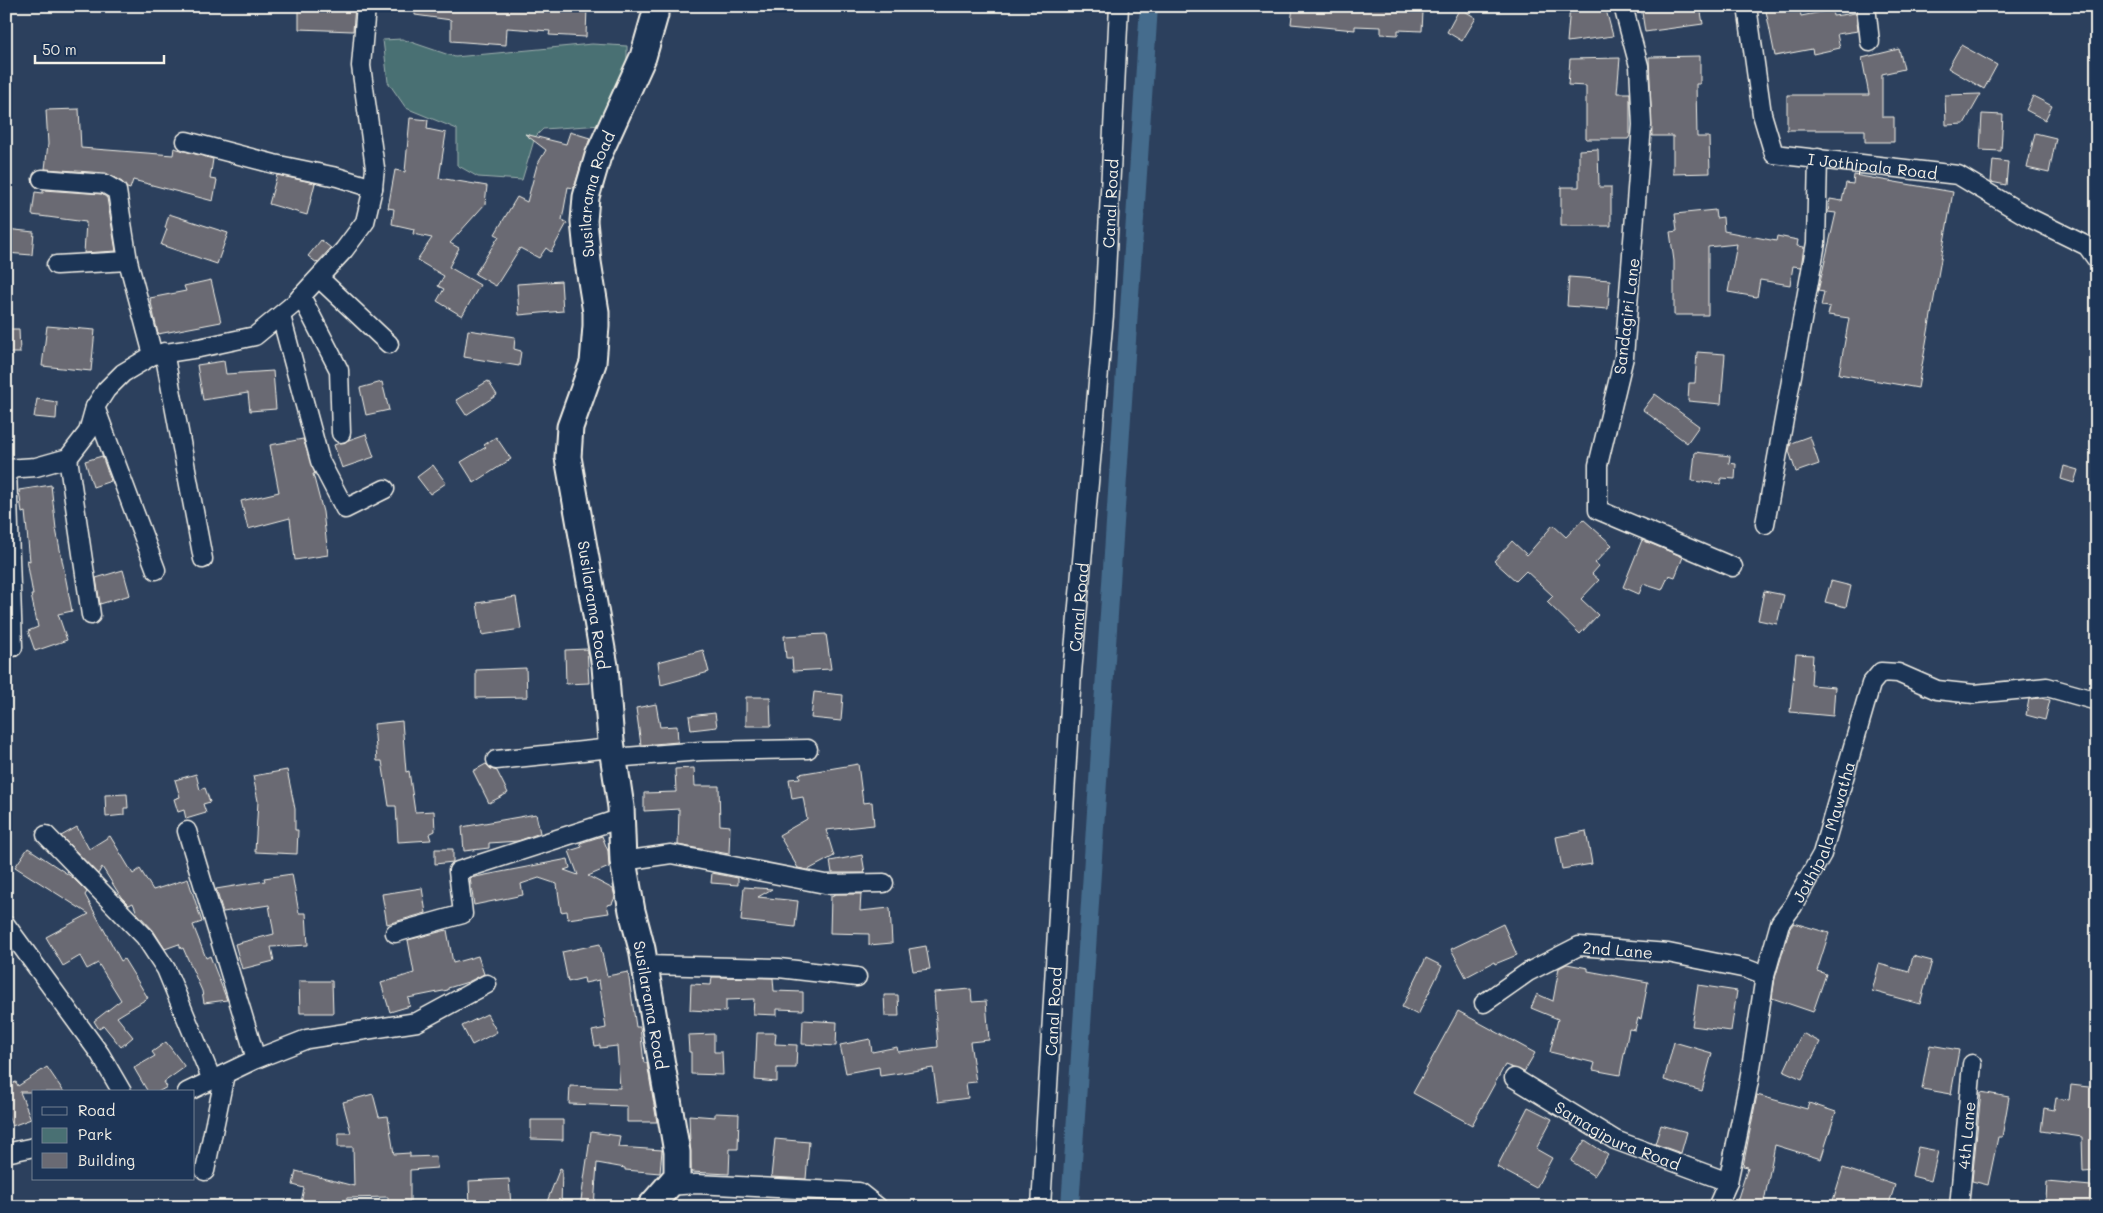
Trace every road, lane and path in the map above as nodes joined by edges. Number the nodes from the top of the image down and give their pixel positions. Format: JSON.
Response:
{"nodes":[{"id":1,"x":366,"y":6,"type":"edge"},
{"id":2,"x":655,"y":6,"type":"edge"},
{"id":3,"x":1119,"y":6,"type":"edge"},
{"id":4,"x":1623,"y":6,"type":"edge"},
{"id":5,"x":1747,"y":6,"type":"edge"},
{"id":6,"x":1866,"y":6,"type":"edge"},
{"id":7,"x":1870,"y":42,"type":"dead end"},
{"id":8,"x":186,"y":141,"type":"dead end"},
{"id":9,"x":1818,"y":158,"type":"junction"},
{"id":10,"x":42,"y":179,"type":"dead end"},
{"id":11,"x":373,"y":188,"type":"junction"},
{"id":12,"x":2097,"y":260,"type":"edge"},
{"id":13,"x":128,"y":261,"type":"junction"},
{"id":14,"x":56,"y":265,"type":"dead end"},
{"id":15,"x":319,"y":278,"type":"junction"},
{"id":16,"x":301,"y":296,"type":"junction"},
{"id":17,"x":281,"y":316,"type":"junction"},
{"id":18,"x":389,"y":344,"type":"dead end"},
{"id":19,"x":158,"y":353,"type":"junction"},
{"id":20,"x":95,"y":407,"type":"junction"},
{"id":21,"x":341,"y":433,"type":"dead end"},
{"id":22,"x":68,"y":458,"type":"junction"},
{"id":23,"x":320,"y":461,"type":"junction"},
{"id":24,"x":7,"y":469,"type":"edge"},
{"id":25,"x":385,"y":489,"type":"dead end"},
{"id":26,"x":332,"y":508,"type":"dead end"},
{"id":27,"x":1765,"y":524,"type":"dead end"},
{"id":28,"x":203,"y":559,"type":"dead end"},
{"id":29,"x":1733,"y":568,"type":"dead end"},
{"id":30,"x":156,"y":570,"type":"dead end"},
{"id":31,"x":91,"y":615,"type":"dead end"},
{"id":32,"x":13,"y":648,"type":"dead end"},
{"id":33,"x":2097,"y":701,"type":"edge"},
{"id":34,"x":808,"y":749,"type":"dead end"},
{"id":35,"x":613,"y":753,"type":"junction"},
{"id":36,"x":496,"y":760,"type":"dead end"},
{"id":37,"x":622,"y":818,"type":"junction"},
{"id":38,"x":187,"y":831,"type":"dead end"},
{"id":39,"x":46,"y":835,"type":"dead end"},
{"id":40,"x":623,"y":861,"type":"junction"},
{"id":41,"x":884,"y":883,"type":"dead end"},
{"id":42,"x":6,"y":925,"type":"edge"},
{"id":43,"x":395,"y":933,"type":"dead end"},
{"id":44,"x":644,"y":965,"type":"junction"},
{"id":45,"x":857,"y":976,"type":"dead end"},
{"id":46,"x":1765,"y":976,"type":"junction"},
{"id":47,"x":487,"y":984,"type":"dead end"},
{"id":48,"x":1484,"y":1003,"type":"dead end"},
{"id":49,"x":256,"y":1059,"type":"junction"},
{"id":50,"x":1972,"y":1064,"type":"dead end"},
{"id":51,"x":219,"y":1077,"type":"junction"},
{"id":52,"x":1514,"y":1078,"type":"dead end"},
{"id":53,"x":121,"y":1090,"type":"edge"},
{"id":54,"x":191,"y":1090,"type":"edge"},
{"id":55,"x":32,"y":1147,"type":"edge"},
{"id":56,"x":6,"y":1153,"type":"edge"},
{"id":57,"x":205,"y":1171,"type":"dead end"},
{"id":58,"x":1728,"y":1182,"type":"junction"},
{"id":59,"x":668,"y":1186,"type":"junction"},
{"id":60,"x":650,"y":1207,"type":"edge"},
{"id":61,"x":878,"y":1207,"type":"edge"},
{"id":62,"x":1041,"y":1207,"type":"edge"},
{"id":63,"x":1718,"y":1207,"type":"edge"},
{"id":64,"x":1959,"y":1207,"type":"edge"}],
"edges":[{"from":1,"to":11,"type":"street"},
{"from":2,"to":35,"type":"street","name":"Susilarama Road"},
{"from":3,"to":62,"type":"street","name":"Canal Road"},
{"from":4,"to":29,"type":"street","name":"Sandagiri Lane"},
{"from":5,"to":9,"type":"street","name":"I Jothipala Road"},
{"from":6,"to":7,"type":"street"},
{"from":8,"to":11,"type":"street"},
{"from":9,"to":12,"type":"street","name":"I Jothipala Road"},
{"from":9,"to":27,"type":"street"},
{"from":10,"to":13,"type":"street"},
{"from":11,"to":15,"type":"street"},
{"from":13,"to":14,"type":"street"},
{"from":13,"to":19,"type":"street"},
{"from":15,"to":16,"type":"street"},
{"from":15,"to":18,"type":"street"},
{"from":16,"to":17,"type":"street"},
{"from":16,"to":21,"type":"street"},
{"from":17,"to":19,"type":"street"},
{"from":17,"to":23,"type":"street"},
{"from":19,"to":20,"type":"street"},
{"from":19,"to":28,"type":"street"},
{"from":20,"to":22,"type":"street"},
{"from":20,"to":30,"type":"street"},
{"from":22,"to":24,"type":"street"},
{"from":22,"to":31,"type":"street"},
{"from":23,"to":25,"type":"street"},
{"from":23,"to":26,"type":"street"},
{"from":24,"to":32,"type":"street"},
{"from":33,"to":46,"type":"street","name":"Jothipala Mawatha"},
{"from":34,"to":35,"type":"street"},
{"from":35,"to":36,"type":"street"},
{"from":35,"to":37,"type":"street","name":"Susilarama Road"},
{"from":37,"to":40,"type":"street","name":"Susilarama Road"},
{"from":37,"to":43,"type":"street"},
{"from":38,"to":49,"type":"street"},
{"from":39,"to":51,"type":"street"},
{"from":40,"to":41,"type":"street"},
{"from":40,"to":44,"type":"street","name":"Susilarama Road"},
{"from":42,"to":53,"type":"street"},
{"from":44,"to":45,"type":"street"},
{"from":44,"to":59,"type":"street","name":"Susilarama Road"},
{"from":46,"to":48,"type":"street","name":"2nd Lane"},
{"from":46,"to":58,"type":"street","name":"Jothipala Mawatha"},
{"from":47,"to":49,"type":"street"},
{"from":49,"to":51,"type":"street"},
{"from":50,"to":64,"type":"street","name":"4th Lane"},
{"from":51,"to":54,"type":"street"},
{"from":51,"to":57,"type":"street"},
{"from":52,"to":58,"type":"street","name":"Samagipura Road"},
{"from":55,"to":56,"type":"street"},
{"from":58,"to":63,"type":"street","name":"Jothipala Mawatha"},
{"from":59,"to":60,"type":"street","name":"Susilarama Road"},
{"from":59,"to":61,"type":"street"}]}
